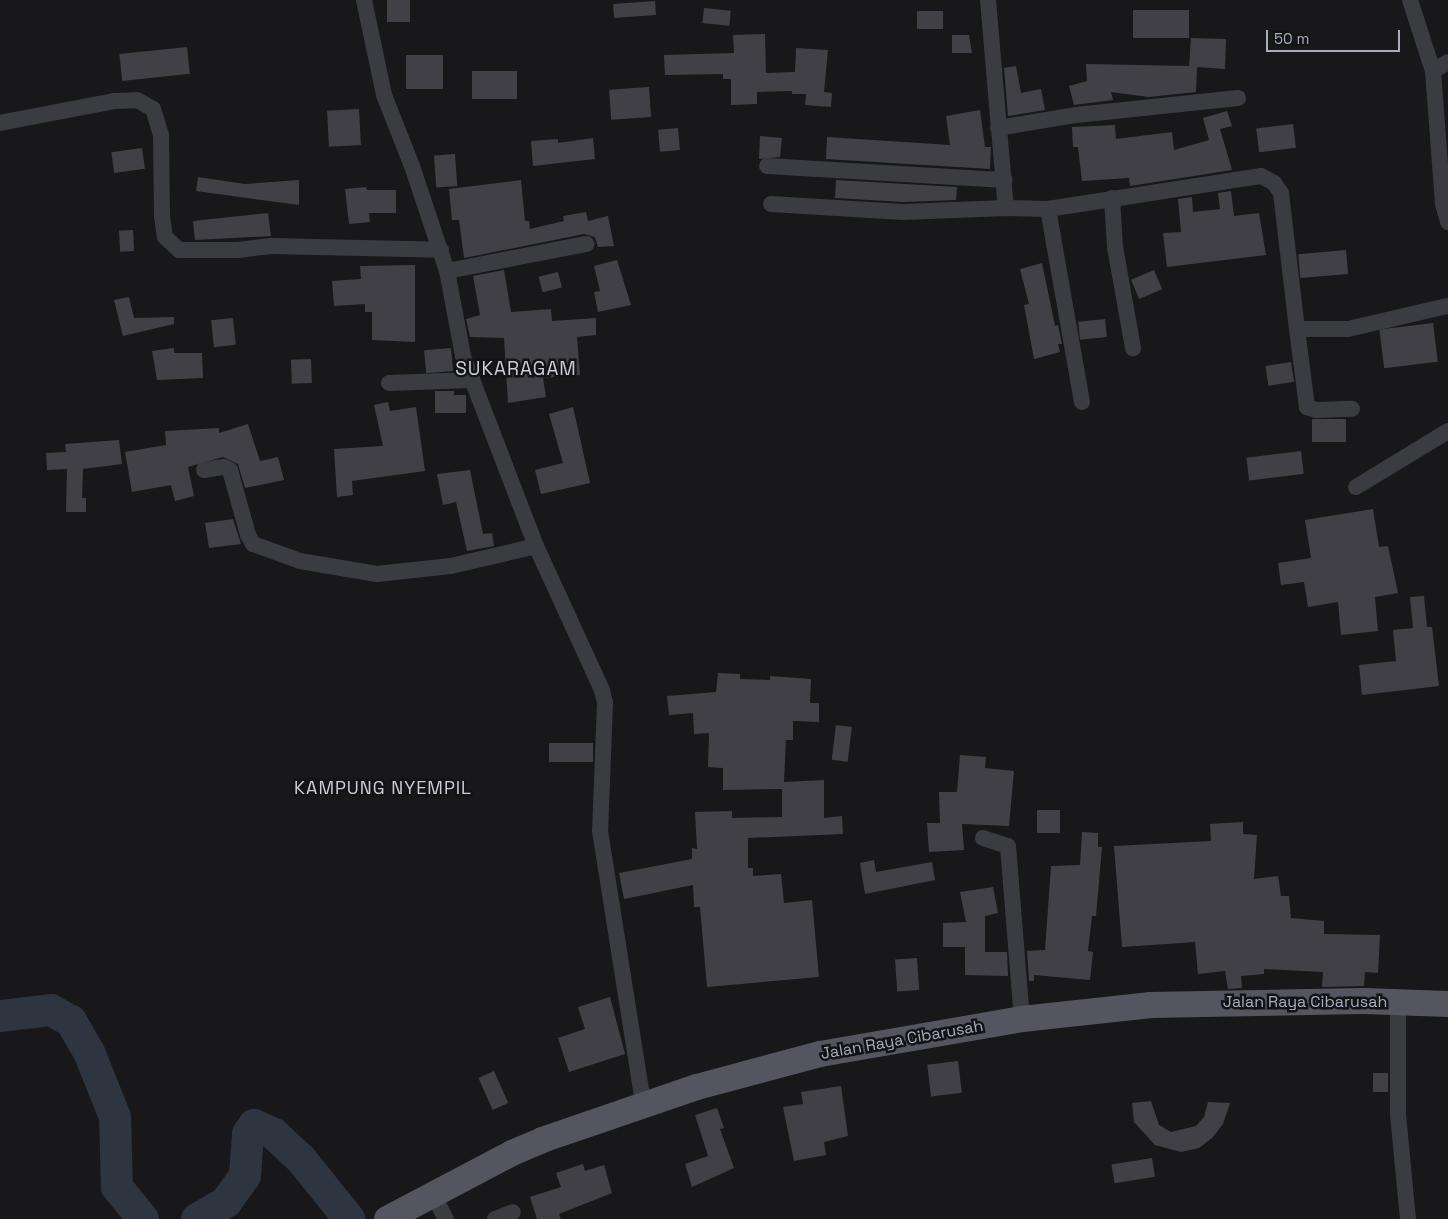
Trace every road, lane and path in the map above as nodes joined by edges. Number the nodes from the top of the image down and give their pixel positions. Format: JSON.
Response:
{"nodes":[{"id":1,"x":364,"y":0,"type":"edge"},
{"id":2,"x":988,"y":0,"type":"edge"},
{"id":3,"x":1410,"y":0,"type":"edge"},
{"id":4,"x":1448,"y":62,"type":"edge"},
{"id":5,"x":1433,"y":72,"type":"junction"},
{"id":6,"x":1238,"y":98,"type":"dead end"},
{"id":7,"x":0,"y":123,"type":"edge"},
{"id":8,"x":998,"y":128,"type":"junction"},
{"id":9,"x":767,"y":166,"type":"dead end"},
{"id":10,"x":1005,"y":180,"type":"junction"},
{"id":11,"x":1112,"y":198,"type":"junction"},
{"id":12,"x":771,"y":204,"type":"dead end"},
{"id":13,"x":1006,"y":208,"type":"junction"},
{"id":14,"x":1048,"y":209,"type":"junction"},
{"id":15,"x":1448,"y":222,"type":"edge"},
{"id":16,"x":586,"y":244,"type":"dead end"},
{"id":17,"x":441,"y":250,"type":"junction"},
{"id":18,"x":447,"y":271,"type":"junction"},
{"id":19,"x":1448,"y":306,"type":"edge"},
{"id":20,"x":1297,"y":329,"type":"junction"},
{"id":21,"x":1133,"y":348,"type":"dead end"},
{"id":22,"x":472,"y":380,"type":"junction"},
{"id":23,"x":389,"y":383,"type":"dead end"},
{"id":24,"x":1082,"y":402,"type":"dead end"},
{"id":25,"x":1352,"y":409,"type":"dead end"},
{"id":26,"x":1448,"y":431,"type":"edge"},
{"id":27,"x":204,"y":470,"type":"dead end"},
{"id":28,"x":1356,"y":487,"type":"dead end"},
{"id":29,"x":536,"y":546,"type":"junction"},
{"id":30,"x":983,"y":838,"type":"dead end"},
{"id":31,"x":1398,"y":1002,"type":"junction"},
{"id":32,"x":1448,"y":1004,"type":"edge"},
{"id":33,"x":1022,"y":1020,"type":"junction"},
{"id":34,"x":643,"y":1103,"type":"junction"},
{"id":35,"x":433,"y":1194,"type":"junction"},
{"id":36,"x":513,"y":1212,"type":"dead end"},
{"id":37,"x":387,"y":1219,"type":"edge"},
{"id":38,"x":446,"y":1219,"type":"edge"},
{"id":39,"x":495,"y":1219,"type":"edge"},
{"id":40,"x":1408,"y":1219,"type":"edge"}],
"edges":[{"from":1,"to":17,"type":"street"},
{"from":2,"to":8,"type":"street"},
{"from":3,"to":5,"type":"street"},
{"from":4,"to":5,"type":"street"},
{"from":5,"to":15,"type":"street"},
{"from":6,"to":8,"type":"street"},
{"from":7,"to":17,"type":"street"},
{"from":8,"to":10,"type":"street"},
{"from":9,"to":10,"type":"street"},
{"from":10,"to":13,"type":"street"},
{"from":11,"to":14,"type":"street"},
{"from":11,"to":20,"type":"street"},
{"from":11,"to":21,"type":"street"},
{"from":12,"to":13,"type":"street"},
{"from":13,"to":14,"type":"street"},
{"from":14,"to":24,"type":"street"},
{"from":16,"to":18,"type":"street"},
{"from":17,"to":18,"type":"street"},
{"from":18,"to":22,"type":"street"},
{"from":19,"to":20,"type":"street"},
{"from":20,"to":25,"type":"street"},
{"from":22,"to":23,"type":"street"},
{"from":22,"to":29,"type":"street"},
{"from":26,"to":28,"type":"street"},
{"from":27,"to":29,"type":"street"},
{"from":29,"to":34,"type":"street"},
{"from":30,"to":33,"type":"street"},
{"from":31,"to":32,"type":"main road","name":"Jalan Raya Cibarusah"},
{"from":31,"to":33,"type":"main road","name":"Jalan Raya Cibarusah"},
{"from":31,"to":40,"type":"street"},
{"from":33,"to":34,"type":"main road","name":"Jalan Raya Cibarusah"},
{"from":34,"to":35,"type":"main road","name":"Jalan Raya Cibarusah"},
{"from":35,"to":37,"type":"main road","name":"Jalan Raya Cibarusah"},
{"from":35,"to":38,"type":"street"},
{"from":36,"to":39,"type":"street"}]}
